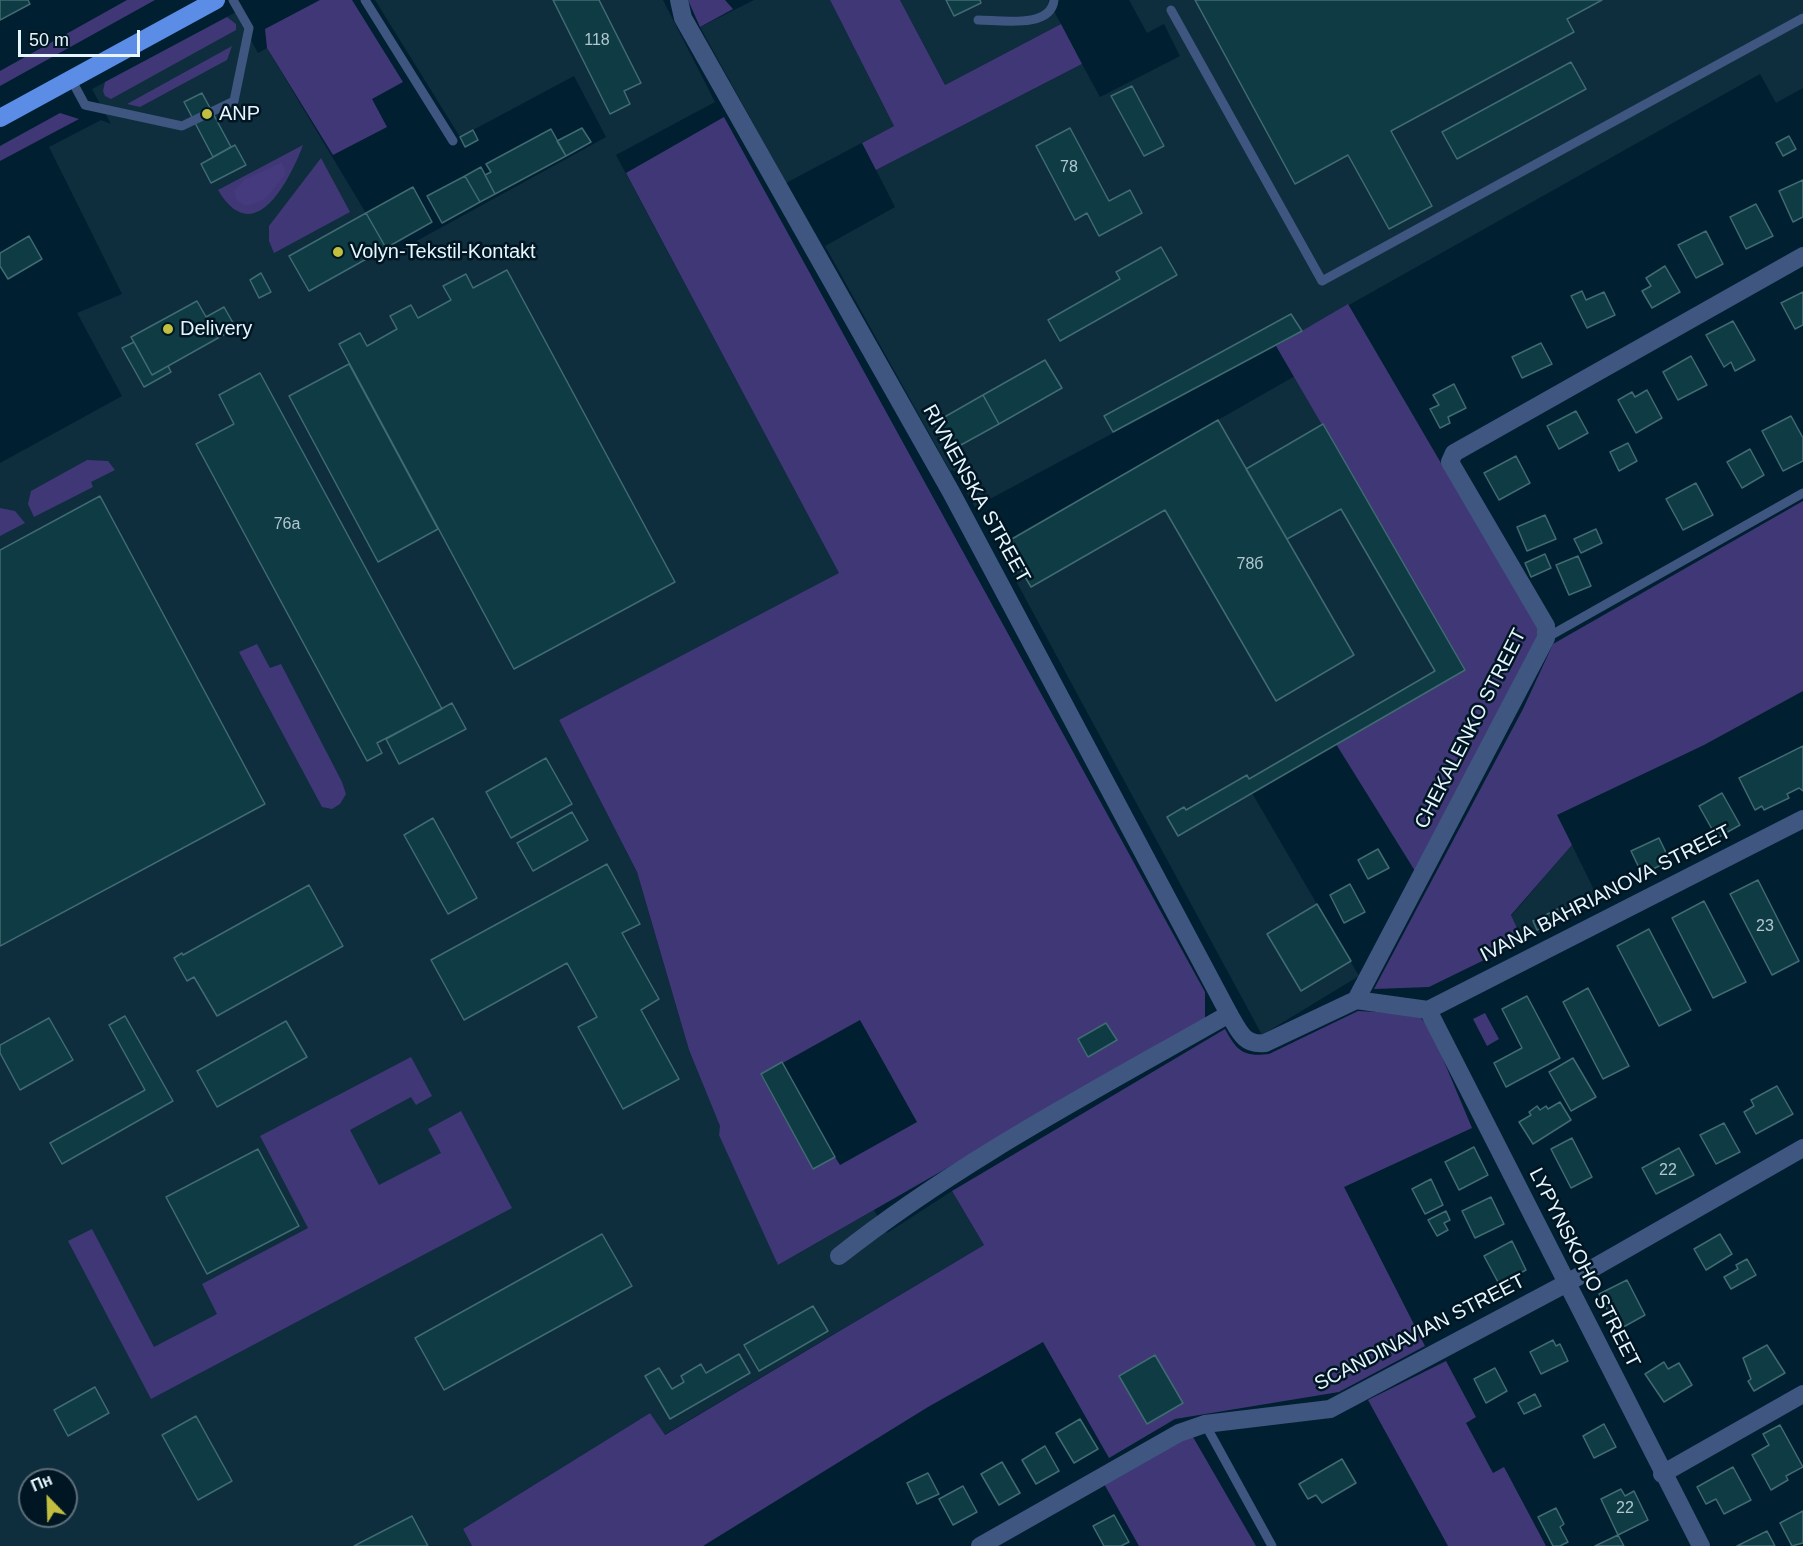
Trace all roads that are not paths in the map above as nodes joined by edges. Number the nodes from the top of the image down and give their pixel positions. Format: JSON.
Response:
{"nodes":[{"id":1,"x":216,"y":0,"type":"edge"},
{"id":2,"x":233,"y":0,"type":"edge"},
{"id":3,"x":365,"y":0,"type":"edge"},
{"id":4,"x":679,"y":0,"type":"edge"},
{"id":5,"x":1054,"y":0,"type":"edge"},
{"id":6,"x":1171,"y":10,"type":"dead end"},
{"id":7,"x":1803,"y":18,"type":"edge"},
{"id":8,"x":978,"y":20,"type":"dead end"},
{"id":9,"x":70,"y":79,"type":"junction"},
{"id":10,"x":0,"y":118,"type":"edge"},
{"id":11,"x":453,"y":141,"type":"dead end"},
{"id":12,"x":1803,"y":256,"type":"edge"},
{"id":13,"x":1803,"y":494,"type":"edge"},
{"id":14,"x":1546,"y":638,"type":"junction"},
{"id":15,"x":1803,"y":819,"type":"edge"},
{"id":16,"x":1356,"y":1000,"type":"junction"},
{"id":17,"x":1428,"y":1010,"type":"junction"},
{"id":18,"x":1229,"y":1014,"type":"junction"},
{"id":19,"x":1803,"y":1148,"type":"edge"},
{"id":20,"x":839,"y":1256,"type":"dead end"},
{"id":21,"x":1567,"y":1283,"type":"junction"},
{"id":22,"x":1803,"y":1394,"type":"edge"},
{"id":23,"x":1205,"y":1424,"type":"junction"},
{"id":24,"x":1662,"y":1474,"type":"junction"},
{"id":25,"x":980,"y":1546,"type":"edge"},
{"id":26,"x":1272,"y":1546,"type":"edge"},
{"id":27,"x":1701,"y":1546,"type":"edge"}],
"edges":[{"from":1,"to":9,"type":"main road"},
{"from":2,"to":9,"type":"lane"},
{"from":3,"to":11,"type":"lane"},
{"from":4,"to":18,"type":"street","name":"RIVNENSKA STREET"},
{"from":5,"to":8,"type":"lane"},
{"from":6,"to":7,"type":"lane"},
{"from":9,"to":10,"type":"main road"},
{"from":12,"to":14,"type":"street","name":"CHEKALENKO STREET"},
{"from":13,"to":14,"type":"lane"},
{"from":14,"to":16,"type":"street","name":"CHEKALENKO STREET"},
{"from":15,"to":17,"type":"street","name":"IVANA BAHRIANOVA STREET"},
{"from":16,"to":17,"type":"street"},
{"from":16,"to":18,"type":"street","name":"RIVNENSKA STREET"},
{"from":17,"to":21,"type":"street","name":"LYPYNSKOHO STREET"},
{"from":18,"to":20,"type":"street"},
{"from":19,"to":21,"type":"street","name":"SCANDINAVIAN STREET"},
{"from":21,"to":23,"type":"street","name":"SCANDINAVIAN STREET"},
{"from":21,"to":24,"type":"street","name":"LYPYNSKOHO STREET"},
{"from":22,"to":24,"type":"street"},
{"from":23,"to":25,"type":"street","name":"SCANDINAVIAN STREET"},
{"from":23,"to":26,"type":"lane"},
{"from":24,"to":27,"type":"street","name":"LYPYNSKOHO STREET"}]}
